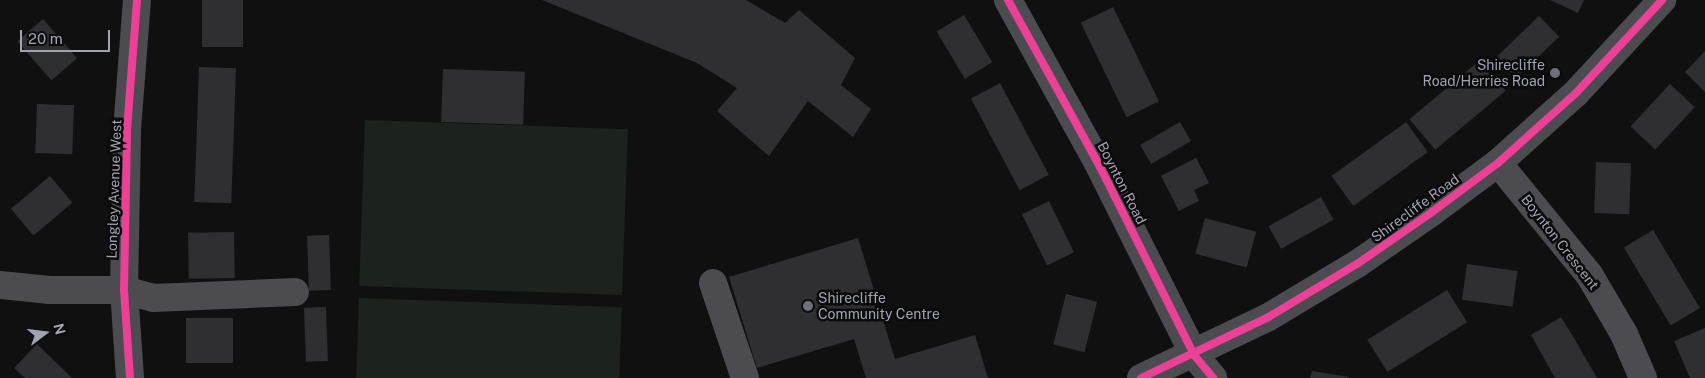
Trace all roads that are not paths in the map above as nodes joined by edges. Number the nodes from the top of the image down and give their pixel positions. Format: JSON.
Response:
{"nodes":[{"id":1,"x":137,"y":0,"type":"edge"},
{"id":2,"x":1008,"y":0,"type":"edge"},
{"id":3,"x":1662,"y":0,"type":"edge"},
{"id":4,"x":1498,"y":163,"type":"junction"},
{"id":5,"x":713,"y":283,"type":"dead end"},
{"id":6,"x":0,"y":285,"type":"edge"},
{"id":7,"x":124,"y":290,"type":"junction"},
{"id":8,"x":295,"y":292,"type":"dead end"},
{"id":9,"x":1194,"y":355,"type":"junction"},
{"id":10,"x":130,"y":378,"type":"edge"},
{"id":11,"x":745,"y":378,"type":"edge"},
{"id":12,"x":1140,"y":378,"type":"edge"},
{"id":13,"x":1213,"y":378,"type":"edge"},
{"id":14,"x":1643,"y":378,"type":"edge"}],
"edges":[{"from":1,"to":7,"type":"street","name":"Longley Avenue West"},
{"from":2,"to":9,"type":"street","name":"Boynton Road"},
{"from":3,"to":4,"type":"street","name":"Shirecliffe Road"},
{"from":4,"to":9,"type":"street","name":"Shirecliffe Road"},
{"from":4,"to":14,"type":"street","name":"Boynton Crescent"},
{"from":5,"to":11,"type":"street"},
{"from":6,"to":7,"type":"street"},
{"from":7,"to":8,"type":"street"},
{"from":7,"to":10,"type":"street","name":"Longley Avenue West"},
{"from":9,"to":12,"type":"street","name":"Shirecliffe Road"},
{"from":9,"to":13,"type":"street","name":"Boynton Road"}]}
